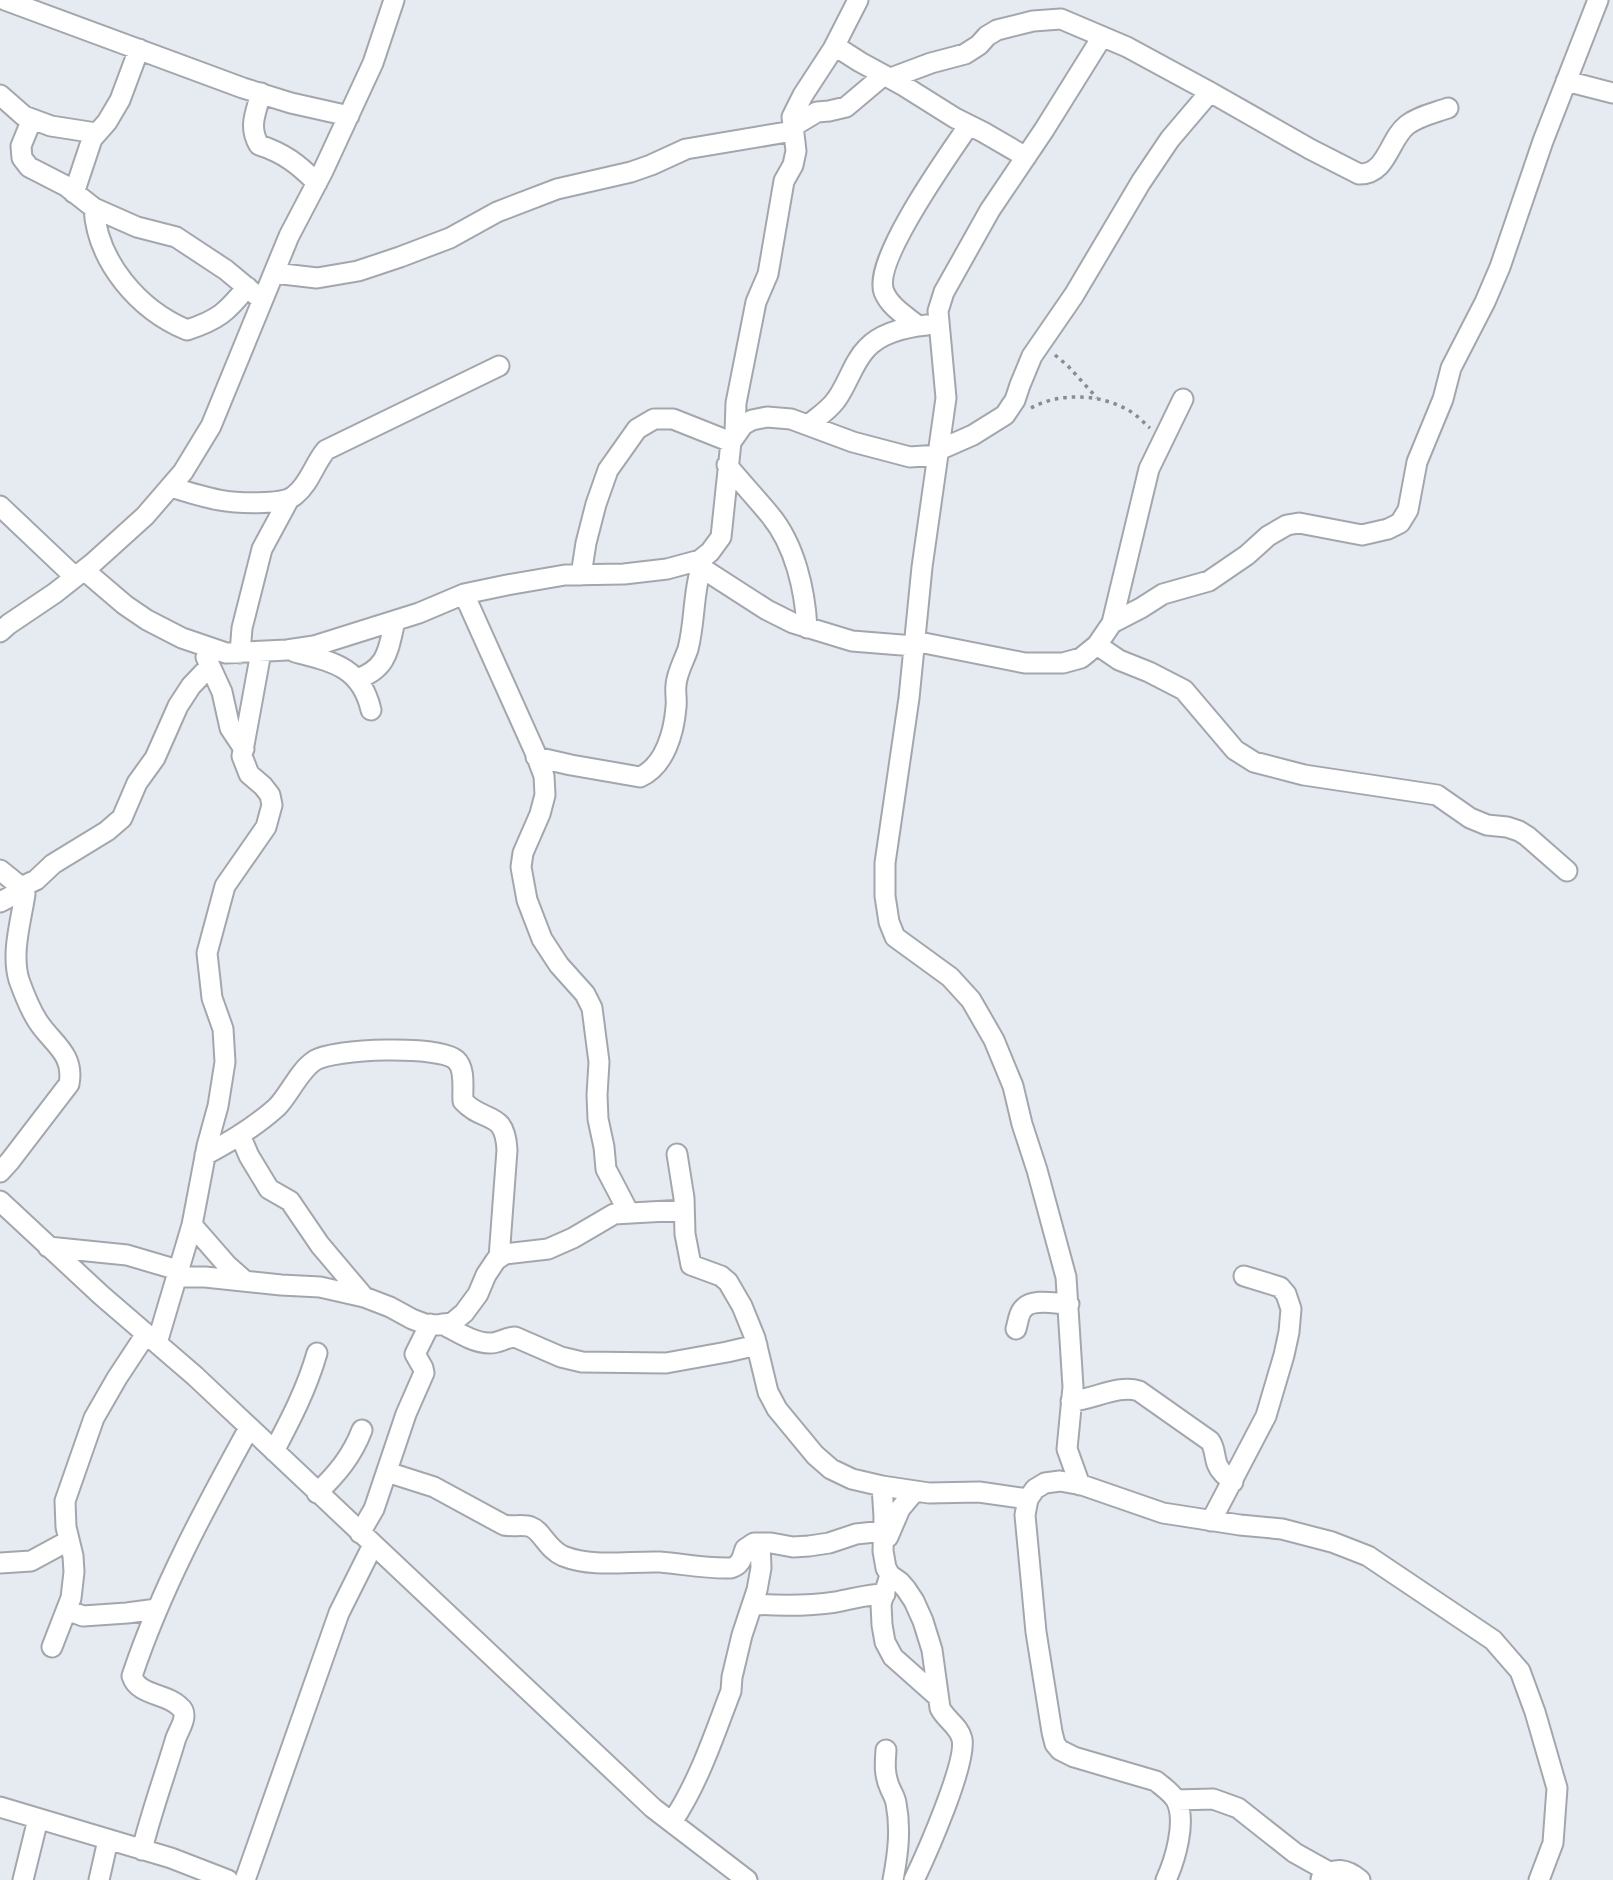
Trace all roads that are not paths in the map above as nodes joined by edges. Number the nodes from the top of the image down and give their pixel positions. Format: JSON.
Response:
{"nodes":[{"id":1,"x":5,"y":0,"type":"edge"},
{"id":2,"x":394,"y":0,"type":"edge"},
{"id":3,"x":858,"y":0,"type":"edge"},
{"id":4,"x":1598,"y":0,"type":"edge"},
{"id":5,"x":1102,"y":37,"type":"junction"},
{"id":6,"x":835,"y":46,"type":"junction"},
{"id":7,"x":139,"y":49,"type":"junction"},
{"id":8,"x":887,"y":77,"type":"junction"},
{"id":9,"x":1566,"y":81,"type":"junction"},
{"id":10,"x":1210,"y":92,"type":"junction"},
{"id":11,"x":261,"y":93,"type":"junction"},
{"id":12,"x":1613,"y":93,"type":"edge"},
{"id":13,"x":0,"y":95,"type":"edge"},
{"id":14,"x":1448,"y":108,"type":"dead end"},
{"id":15,"x":349,"y":116,"type":"junction"},
{"id":16,"x":32,"y":119,"type":"junction"},
{"id":17,"x":969,"y":125,"type":"junction"},
{"id":18,"x":793,"y":129,"type":"junction"},
{"id":19,"x":96,"y":133,"type":"junction"},
{"id":20,"x":1026,"y":157,"type":"junction"},
{"id":21,"x":317,"y":183,"type":"junction"},
{"id":22,"x":74,"y":194,"type":"junction"},
{"id":23,"x":94,"y":208,"type":"junction"},
{"id":24,"x":274,"y":273,"type":"junction"},
{"id":25,"x":255,"y":294,"type":"junction"},
{"id":26,"x":939,"y":323,"type":"junction"},
{"id":27,"x":918,"y":326,"type":"junction"},
{"id":28,"x":499,"y":366,"type":"dead end"},
{"id":29,"x":1183,"y":399,"type":"dead end"},
{"id":30,"x":808,"y":425,"type":"junction"},
{"id":31,"x":733,"y":438,"type":"junction"},
{"id":32,"x":939,"y":453,"type":"junction"},
{"id":33,"x":727,"y":466,"type":"junction"},
{"id":34,"x":171,"y":487,"type":"junction"},
{"id":35,"x":289,"y":499,"type":"junction"},
{"id":36,"x":0,"y":506,"type":"edge"},
{"id":37,"x":697,"y":565,"type":"junction"},
{"id":38,"x":80,"y":573,"type":"junction"},
{"id":39,"x":581,"y":575,"type":"junction"},
{"id":40,"x":464,"y":594,"type":"junction"},
{"id":41,"x":395,"y":621,"type":"junction"},
{"id":42,"x":1112,"y":623,"type":"junction"},
{"id":43,"x":807,"y":628,"type":"junction"},
{"id":44,"x":0,"y":632,"type":"edge"},
{"id":45,"x":200,"y":644,"type":"junction"},
{"id":46,"x":914,"y":644,"type":"junction"},
{"id":47,"x":1097,"y":645,"type":"junction"},
{"id":48,"x":287,"y":650,"type":"junction"},
{"id":49,"x":261,"y":652,"type":"junction"},
{"id":50,"x":240,"y":653,"type":"junction"},
{"id":51,"x":210,"y":666,"type":"junction"},
{"id":52,"x":357,"y":679,"type":"junction"},
{"id":53,"x":371,"y":710,"type":"dead end"},
{"id":54,"x":244,"y":749,"type":"junction"},
{"id":55,"x":536,"y":757,"type":"junction"},
{"id":56,"x":0,"y":870,"type":"edge"},
{"id":57,"x":1567,"y":871,"type":"dead end"},
{"id":58,"x":22,"y":888,"type":"junction"},
{"id":59,"x":0,"y":902,"type":"edge"},
{"id":60,"x":240,"y":1135,"type":"junction"},
{"id":61,"x":677,"y":1154,"type":"dead end"},
{"id":62,"x":205,"y":1155,"type":"junction"},
{"id":63,"x":0,"y":1172,"type":"edge"},
{"id":64,"x":0,"y":1201,"type":"edge"},
{"id":65,"x":684,"y":1210,"type":"junction"},
{"id":66,"x":629,"y":1213,"type":"junction"},
{"id":67,"x":192,"y":1225,"type":"junction"},
{"id":68,"x":48,"y":1247,"type":"junction"},
{"id":69,"x":499,"y":1258,"type":"junction"},
{"id":70,"x":177,"y":1274,"type":"junction"},
{"id":71,"x":1244,"y":1276,"type":"dead end"},
{"id":72,"x":244,"y":1281,"type":"junction"},
{"id":73,"x":364,"y":1297,"type":"junction"},
{"id":74,"x":1069,"y":1304,"type":"junction"},
{"id":75,"x":436,"y":1324,"type":"junction"},
{"id":76,"x":1016,"y":1329,"type":"dead end"},
{"id":77,"x":151,"y":1339,"type":"junction"},
{"id":78,"x":757,"y":1345,"type":"junction"},
{"id":79,"x":317,"y":1353,"type":"dead end"},
{"id":80,"x":1071,"y":1401,"type":"junction"},
{"id":81,"x":249,"y":1428,"type":"junction"},
{"id":82,"x":362,"y":1430,"type":"dead end"},
{"id":83,"x":274,"y":1451,"type":"junction"},
{"id":84,"x":387,"y":1472,"type":"junction"},
{"id":85,"x":1233,"y":1482,"type":"junction"},
{"id":86,"x":1080,"y":1485,"type":"junction"},
{"id":87,"x":881,"y":1486,"type":"junction"},
{"id":88,"x":915,"y":1491,"type":"junction"},
{"id":89,"x":317,"y":1493,"type":"junction"},
{"id":90,"x":1028,"y":1499,"type":"junction"},
{"id":91,"x":1211,"y":1521,"type":"junction"},
{"id":92,"x":366,"y":1539,"type":"junction"},
{"id":93,"x":884,"y":1540,"type":"junction"},
{"id":94,"x":68,"y":1541,"type":"junction"},
{"id":95,"x":760,"y":1543,"type":"junction"},
{"id":96,"x":0,"y":1563,"type":"edge"},
{"id":97,"x":887,"y":1584,"type":"junction"},
{"id":98,"x":753,"y":1604,"type":"junction"},
{"id":99,"x":157,"y":1609,"type":"junction"},
{"id":100,"x":66,"y":1610,"type":"junction"},
{"id":101,"x":52,"y":1647,"type":"dead end"},
{"id":102,"x":939,"y":1697,"type":"junction"},
{"id":103,"x":886,"y":1750,"type":"dead end"},
{"id":104,"x":1176,"y":1800,"type":"junction"},
{"id":105,"x":0,"y":1807,"type":"edge"},
{"id":106,"x":38,"y":1819,"type":"junction"},
{"id":107,"x":673,"y":1822,"type":"junction"},
{"id":108,"x":108,"y":1840,"type":"junction"},
{"id":109,"x":142,"y":1850,"type":"junction"},
{"id":110,"x":1326,"y":1876,"type":"edge"},
{"id":111,"x":28,"y":1877,"type":"edge"},
{"id":112,"x":99,"y":1880,"type":"edge"},
{"id":113,"x":228,"y":1880,"type":"edge"},
{"id":114,"x":245,"y":1880,"type":"edge"},
{"id":115,"x":747,"y":1880,"type":"edge"},
{"id":116,"x":892,"y":1880,"type":"edge"},
{"id":117,"x":914,"y":1880,"type":"edge"},
{"id":118,"x":1167,"y":1880,"type":"edge"},
{"id":119,"x":1360,"y":1880,"type":"edge"},
{"id":120,"x":1539,"y":1880,"type":"edge"}],
"edges":[{"from":1,"to":7,"type":"street"},
{"from":2,"to":15,"type":"street"},
{"from":3,"to":6,"type":"street"},
{"from":4,"to":9,"type":"street"},
{"from":5,"to":8,"type":"street"},
{"from":5,"to":10,"type":"street"},
{"from":5,"to":20,"type":"street"},
{"from":6,"to":8,"type":"street"},
{"from":6,"to":18,"type":"street"},
{"from":7,"to":11,"type":"street"},
{"from":7,"to":19,"type":"street"},
{"from":8,"to":17,"type":"street"},
{"from":8,"to":18,"type":"street"},
{"from":9,"to":12,"type":"street"},
{"from":9,"to":42,"type":"street"},
{"from":10,"to":14,"type":"street"},
{"from":10,"to":32,"type":"street"},
{"from":11,"to":15,"type":"street"},
{"from":11,"to":21,"type":"street"},
{"from":13,"to":16,"type":"street"},
{"from":15,"to":21,"type":"street"},
{"from":16,"to":19,"type":"street"},
{"from":16,"to":22,"type":"street"},
{"from":17,"to":20,"type":"street"},
{"from":17,"to":27,"type":"street"},
{"from":18,"to":24,"type":"street"},
{"from":18,"to":31,"type":"street"},
{"from":19,"to":22,"type":"street"},
{"from":20,"to":26,"type":"street"},
{"from":21,"to":24,"type":"street"},
{"from":22,"to":23,"type":"street"},
{"from":23,"to":25,"type":"street"},
{"from":23,"to":25,"type":"street"},
{"from":24,"to":25,"type":"street"},
{"from":25,"to":34,"type":"street"},
{"from":26,"to":27,"type":"street"},
{"from":26,"to":32,"type":"street"},
{"from":27,"to":30,"type":"street"},
{"from":28,"to":35,"type":"street"},
{"from":29,"to":42,"type":"street"},
{"from":30,"to":31,"type":"street"},
{"from":30,"to":32,"type":"street"},
{"from":31,"to":33,"type":"street"},
{"from":31,"to":39,"type":"street"},
{"from":32,"to":46,"type":"street"},
{"from":33,"to":37,"type":"street"},
{"from":33,"to":43,"type":"street"},
{"from":34,"to":35,"type":"street"},
{"from":34,"to":38,"type":"street"},
{"from":35,"to":50,"type":"street"},
{"from":36,"to":38,"type":"street"},
{"from":37,"to":39,"type":"street"},
{"from":37,"to":43,"type":"street"},
{"from":37,"to":55,"type":"street"},
{"from":38,"to":44,"type":"street"},
{"from":38,"to":45,"type":"street"},
{"from":39,"to":40,"type":"street"},
{"from":40,"to":41,"type":"street"},
{"from":40,"to":55,"type":"street"},
{"from":41,"to":48,"type":"street"},
{"from":41,"to":52,"type":"street"},
{"from":42,"to":47,"type":"street"},
{"from":43,"to":46,"type":"street"},
{"from":45,"to":50,"type":"street"},
{"from":45,"to":51,"type":"street"},
{"from":46,"to":47,"type":"street"},
{"from":46,"to":74,"type":"street"},
{"from":47,"to":57,"type":"street"},
{"from":48,"to":49,"type":"street"},
{"from":48,"to":52,"type":"street"},
{"from":49,"to":50,"type":"street"},
{"from":49,"to":54,"type":"street"},
{"from":51,"to":54,"type":"street"},
{"from":51,"to":58,"type":"street"},
{"from":52,"to":53,"type":"street"},
{"from":54,"to":62,"type":"street"},
{"from":55,"to":66,"type":"street"},
{"from":56,"to":58,"type":"street"},
{"from":58,"to":59,"type":"street"},
{"from":58,"to":63,"type":"street"},
{"from":60,"to":62,"type":"street"},
{"from":60,"to":69,"type":"street"},
{"from":60,"to":73,"type":"street"},
{"from":61,"to":65,"type":"street"},
{"from":62,"to":67,"type":"street"},
{"from":64,"to":68,"type":"street"},
{"from":65,"to":66,"type":"street"},
{"from":65,"to":78,"type":"street"},
{"from":66,"to":69,"type":"street"},
{"from":67,"to":70,"type":"street"},
{"from":67,"to":72,"type":"street"},
{"from":68,"to":70,"type":"street"},
{"from":68,"to":77,"type":"street"},
{"from":69,"to":75,"type":"street"},
{"from":70,"to":72,"type":"street"},
{"from":70,"to":77,"type":"street"},
{"from":71,"to":85,"type":"street"},
{"from":72,"to":73,"type":"street"},
{"from":73,"to":75,"type":"street"},
{"from":74,"to":76,"type":"street"},
{"from":74,"to":80,"type":"street"},
{"from":75,"to":78,"type":"street"},
{"from":75,"to":84,"type":"street"},
{"from":77,"to":81,"type":"street"},
{"from":77,"to":94,"type":"street"},
{"from":78,"to":87,"type":"street"},
{"from":79,"to":83,"type":"street"},
{"from":80,"to":85,"type":"street"},
{"from":80,"to":86,"type":"street"},
{"from":81,"to":83,"type":"street"},
{"from":81,"to":99,"type":"street"},
{"from":82,"to":89,"type":"street"},
{"from":83,"to":89,"type":"street"},
{"from":84,"to":92,"type":"street"},
{"from":84,"to":95,"type":"street"},
{"from":85,"to":91,"type":"street"},
{"from":86,"to":90,"type":"street"},
{"from":86,"to":91,"type":"street"},
{"from":87,"to":88,"type":"street"},
{"from":87,"to":93,"type":"street"},
{"from":88,"to":90,"type":"street"},
{"from":88,"to":93,"type":"street"},
{"from":89,"to":92,"type":"street"},
{"from":90,"to":104,"type":"street"},
{"from":91,"to":120,"type":"street"},
{"from":92,"to":107,"type":"street"},
{"from":92,"to":114,"type":"street"},
{"from":93,"to":95,"type":"street"},
{"from":93,"to":97,"type":"street"},
{"from":94,"to":96,"type":"street"},
{"from":94,"to":100,"type":"street"},
{"from":95,"to":98,"type":"street"},
{"from":97,"to":98,"type":"street"},
{"from":97,"to":102,"type":"street"},
{"from":97,"to":102,"type":"street"},
{"from":98,"to":107,"type":"street"},
{"from":99,"to":100,"type":"street"},
{"from":99,"to":109,"type":"street"},
{"from":100,"to":101,"type":"street"},
{"from":102,"to":117,"type":"street"},
{"from":103,"to":116,"type":"street"},
{"from":104,"to":110,"type":"street"},
{"from":104,"to":118,"type":"street"},
{"from":105,"to":106,"type":"street"},
{"from":106,"to":108,"type":"street"},
{"from":106,"to":111,"type":"street"},
{"from":107,"to":115,"type":"street"},
{"from":108,"to":109,"type":"street"},
{"from":108,"to":112,"type":"street"},
{"from":109,"to":113,"type":"street"},
{"from":110,"to":119,"type":"street"}]}
